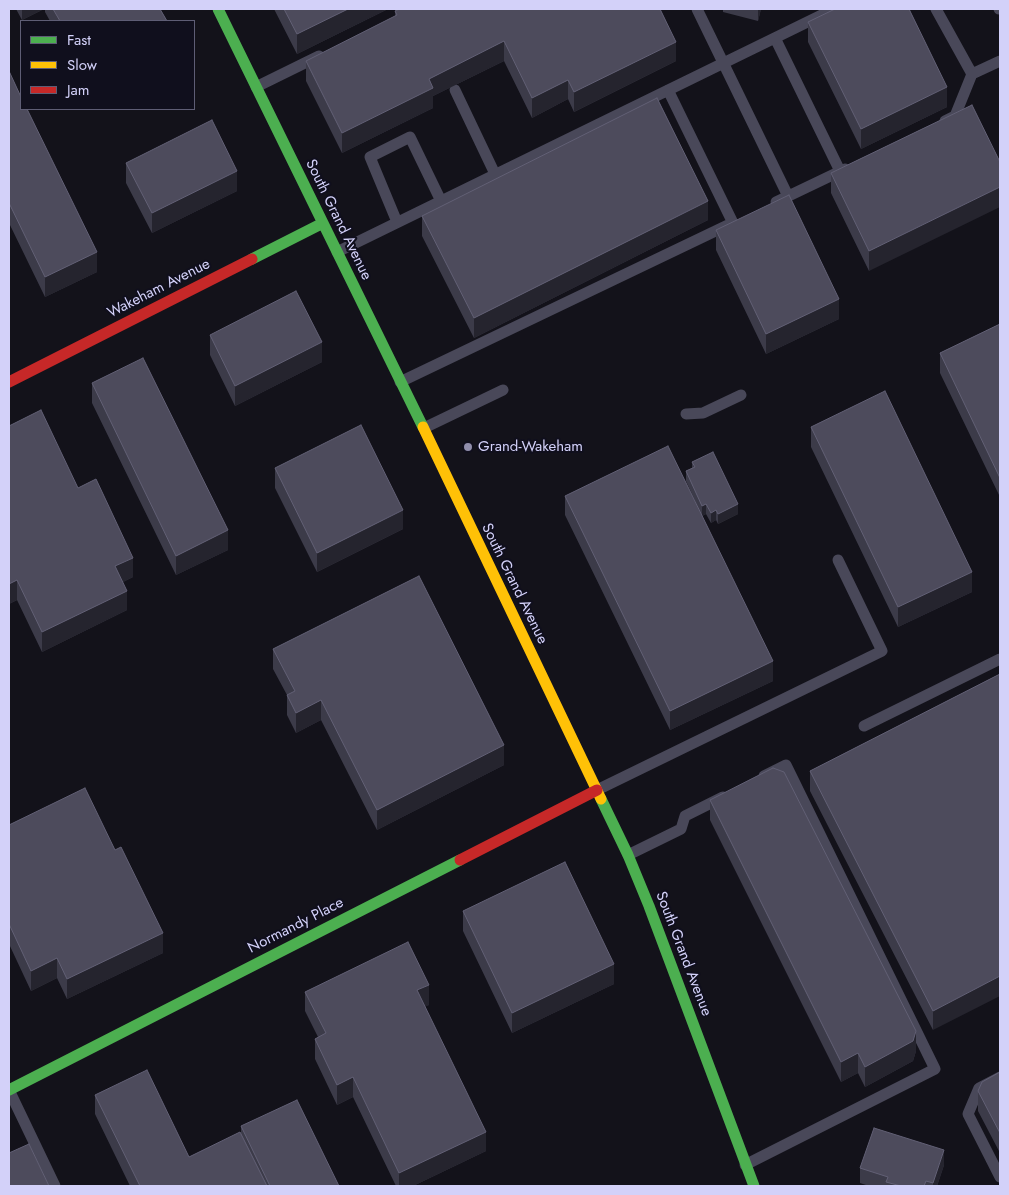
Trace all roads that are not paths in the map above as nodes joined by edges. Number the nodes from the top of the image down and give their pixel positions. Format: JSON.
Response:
{"nodes":[{"id":1,"x":218,"y":9,"type":"edge"},
{"id":2,"x":697,"y":9,"type":"edge"},
{"id":3,"x":834,"y":9,"type":"edge"},
{"id":4,"x":936,"y":9,"type":"edge"},
{"id":5,"x":775,"y":38,"type":"junction"},
{"id":6,"x":326,"y":52,"type":"edge"},
{"id":7,"x":1000,"y":61,"type":"edge"},
{"id":8,"x":722,"y":63,"type":"junction"},
{"id":9,"x":972,"y":74,"type":"junction"},
{"id":10,"x":256,"y":87,"type":"junction"},
{"id":11,"x":456,"y":90,"type":"dead end"},
{"id":12,"x":668,"y":90,"type":"junction"},
{"id":13,"x":938,"y":125,"type":"edge"},
{"id":14,"x":858,"y":163,"type":"edge"},
{"id":15,"x":840,"y":171,"type":"junction"},
{"id":16,"x":495,"y":174,"type":"junction"},
{"id":17,"x":788,"y":196,"type":"junction"},
{"id":18,"x":441,"y":201,"type":"junction"},
{"id":19,"x":764,"y":208,"type":"edge"},
{"id":20,"x":397,"y":222,"type":"junction"},
{"id":21,"x":323,"y":224,"type":"junction"},
{"id":22,"x":337,"y":252,"type":"junction"},
{"id":23,"x":9,"y":382,"type":"edge"},
{"id":24,"x":400,"y":382,"type":"junction"},
{"id":25,"x":503,"y":390,"type":"dead end"},
{"id":26,"x":740,"y":396,"type":"dead end"},
{"id":27,"x":686,"y":414,"type":"dead end"},
{"id":28,"x":423,"y":428,"type":"junction"},
{"id":29,"x":838,"y":560,"type":"dead end"},
{"id":30,"x":1000,"y":659,"type":"edge"},
{"id":31,"x":864,"y":726,"type":"dead end"},
{"id":32,"x":752,"y":782,"type":"edge"},
{"id":33,"x":597,"y":790,"type":"junction"},
{"id":34,"x":736,"y":790,"type":"edge"},
{"id":35,"x":628,"y":855,"type":"junction"},
{"id":36,"x":1000,"y":1078,"type":"edge"},
{"id":37,"x":9,"y":1090,"type":"edge"},
{"id":38,"x":745,"y":1164,"type":"junction"},
{"id":39,"x":1000,"y":1177,"type":"edge"},
{"id":40,"x":55,"y":1186,"type":"edge"},
{"id":41,"x":754,"y":1186,"type":"edge"}],
"edges":[{"from":1,"to":10,"type":"main road","name":"South Grand Avenue"},
{"from":2,"to":8,"type":"lane"},
{"from":3,"to":5,"type":"lane"},
{"from":4,"to":9,"type":"lane"},
{"from":5,"to":8,"type":"lane"},
{"from":5,"to":15,"type":"lane"},
{"from":6,"to":10,"type":"lane"},
{"from":7,"to":9,"type":"lane"},
{"from":8,"to":12,"type":"lane"},
{"from":8,"to":17,"type":"lane"},
{"from":9,"to":13,"type":"lane"},
{"from":10,"to":21,"type":"main road","name":"South Grand Avenue"},
{"from":11,"to":16,"type":"lane"},
{"from":12,"to":16,"type":"lane"},
{"from":12,"to":24,"type":"lane"},
{"from":14,"to":15,"type":"lane"},
{"from":15,"to":17,"type":"lane"},
{"from":16,"to":18,"type":"lane"},
{"from":17,"to":19,"type":"lane"},
{"from":18,"to":20,"type":"lane"},
{"from":18,"to":20,"type":"lane"},
{"from":20,"to":22,"type":"lane"},
{"from":21,"to":22,"type":"main road","name":"South Grand Avenue"},
{"from":21,"to":23,"type":"main road","name":"Wakeham Avenue"},
{"from":22,"to":24,"type":"main road","name":"South Grand Avenue"},
{"from":24,"to":28,"type":"main road","name":"South Grand Avenue"},
{"from":25,"to":28,"type":"lane"},
{"from":26,"to":27,"type":"lane"},
{"from":28,"to":33,"type":"main road","name":"South Grand Avenue"},
{"from":29,"to":33,"type":"lane"},
{"from":30,"to":31,"type":"lane"},
{"from":32,"to":38,"type":"lane"},
{"from":33,"to":35,"type":"main road","name":"South Grand Avenue"},
{"from":33,"to":37,"type":"main road","name":"Normandy Place"},
{"from":34,"to":35,"type":"lane"},
{"from":35,"to":38,"type":"main road","name":"South Grand Avenue"},
{"from":36,"to":39,"type":"lane"},
{"from":37,"to":40,"type":"lane"},
{"from":38,"to":41,"type":"main road","name":"South Grand Avenue"}]}
